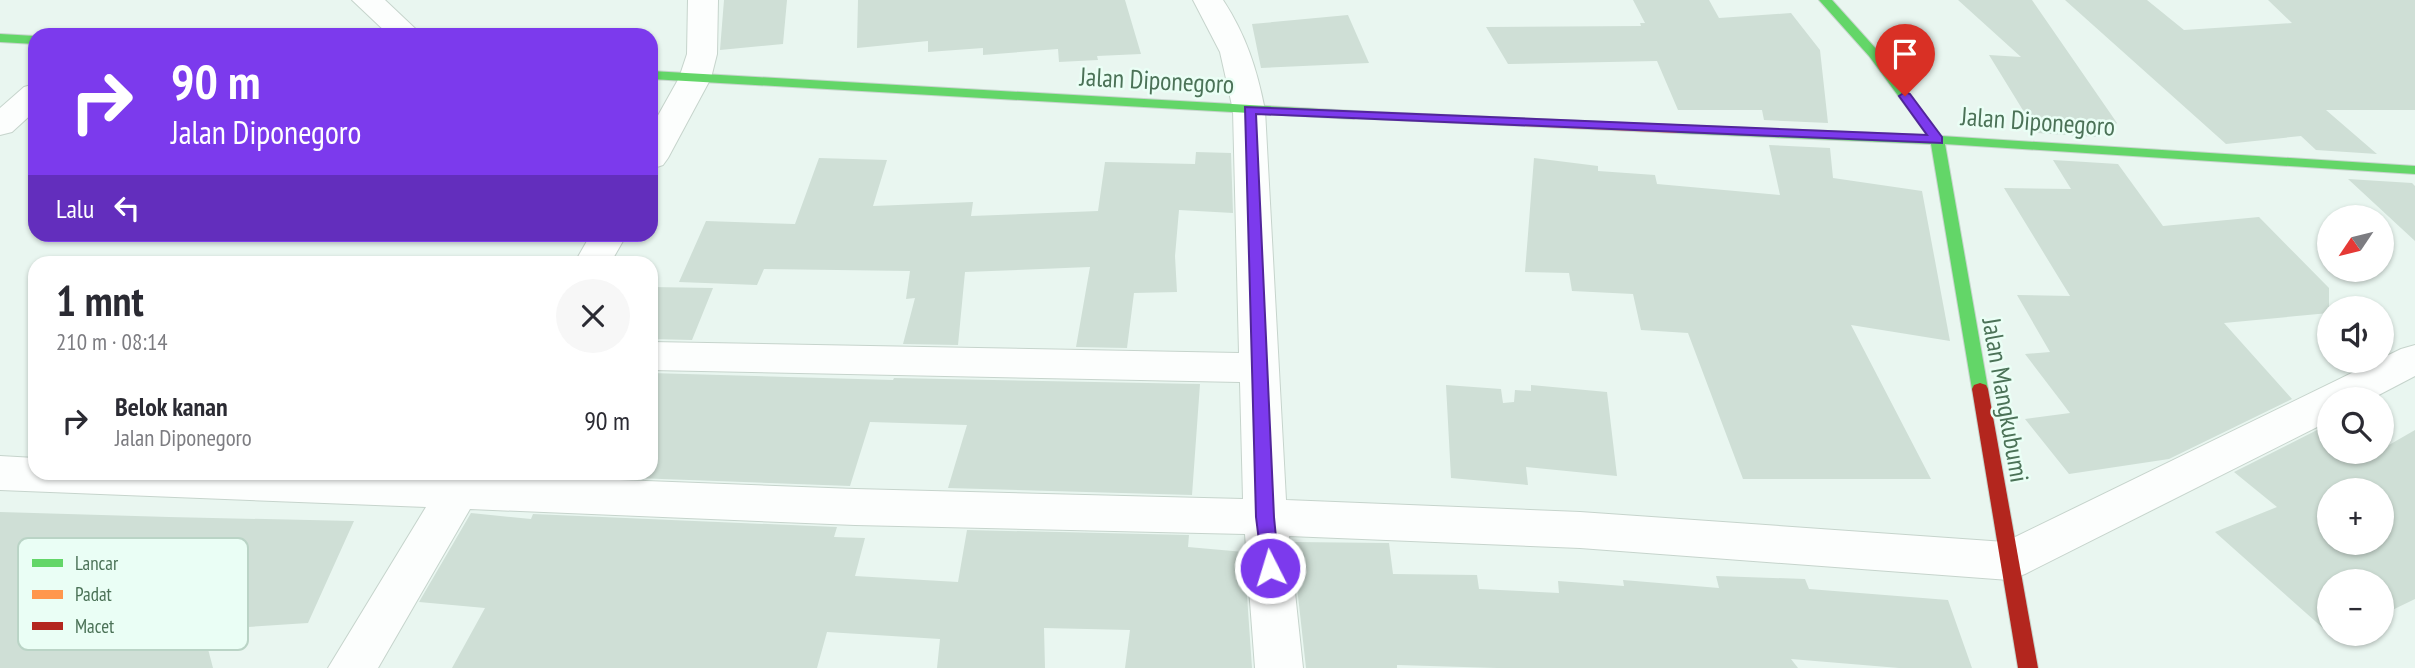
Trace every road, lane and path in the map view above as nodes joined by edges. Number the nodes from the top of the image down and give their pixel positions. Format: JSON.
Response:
{"nodes":[{"id":1,"x":367,"y":0,"type":"edge"},
{"id":2,"x":703,"y":0,"type":"edge"},
{"id":3,"x":1208,"y":0,"type":"edge"},
{"id":4,"x":1825,"y":0,"type":"edge"},
{"id":5,"x":399,"y":28,"type":"edge"},
{"id":6,"x":0,"y":38,"type":"edge"},
{"id":7,"x":28,"y":40,"type":"edge"},
{"id":8,"x":658,"y":75,"type":"edge"},
{"id":9,"x":695,"y":78,"type":"junction"},
{"id":10,"x":28,"y":100,"type":"edge"},
{"id":11,"x":1250,"y":110,"type":"junction"},
{"id":12,"x":0,"y":125,"type":"edge"},
{"id":13,"x":1937,"y":140,"type":"junction"},
{"id":14,"x":658,"y":145,"type":"edge"},
{"id":15,"x":2415,"y":170,"type":"edge"},
{"id":16,"x":658,"y":356,"type":"edge"},
{"id":17,"x":2415,"y":359,"type":"edge"},
{"id":18,"x":1260,"y":368,"type":"junction"},
{"id":19,"x":2360,"y":387,"type":"edge"},
{"id":20,"x":2317,"y":409,"type":"edge"},
{"id":21,"x":0,"y":474,"type":"edge"},
{"id":22,"x":28,"y":474,"type":"edge"},
{"id":23,"x":399,"y":480,"type":"edge"},
{"id":24,"x":465,"y":481,"type":"edge"},
{"id":25,"x":1265,"y":517,"type":"junction"},
{"id":26,"x":2009,"y":561,"type":"junction"},
{"id":27,"x":352,"y":668,"type":"edge"},
{"id":28,"x":1279,"y":668,"type":"edge"},
{"id":29,"x":2028,"y":668,"type":"edge"}],
"edges":[{"from":1,"to":5,"type":"street"},
{"from":2,"to":9,"type":"street"},
{"from":3,"to":11,"type":"street"},
{"from":4,"to":13,"type":"street"},
{"from":6,"to":7,"type":"street"},
{"from":8,"to":9,"type":"street","name":"Jalan Diponegoro"},
{"from":9,"to":11,"type":"street","name":"Jalan Diponegoro"},
{"from":9,"to":14,"type":"street"},
{"from":10,"to":12,"type":"street"},
{"from":11,"to":13,"type":"street","name":"Jalan Diponegoro"},
{"from":11,"to":18,"type":"street"},
{"from":13,"to":15,"type":"street","name":"Jalan Diponegoro"},
{"from":13,"to":26,"type":"street","name":"Jalan Mangkubumi"},
{"from":16,"to":18,"type":"street"},
{"from":17,"to":19,"type":"street"},
{"from":18,"to":25,"type":"street"},
{"from":20,"to":26,"type":"street"},
{"from":21,"to":22,"type":"street"},
{"from":23,"to":24,"type":"street"},
{"from":24,"to":25,"type":"street"},
{"from":24,"to":27,"type":"street"},
{"from":25,"to":26,"type":"street"},
{"from":25,"to":28,"type":"street"},
{"from":26,"to":29,"type":"street","name":"Jalan Mangkubumi"}]}
